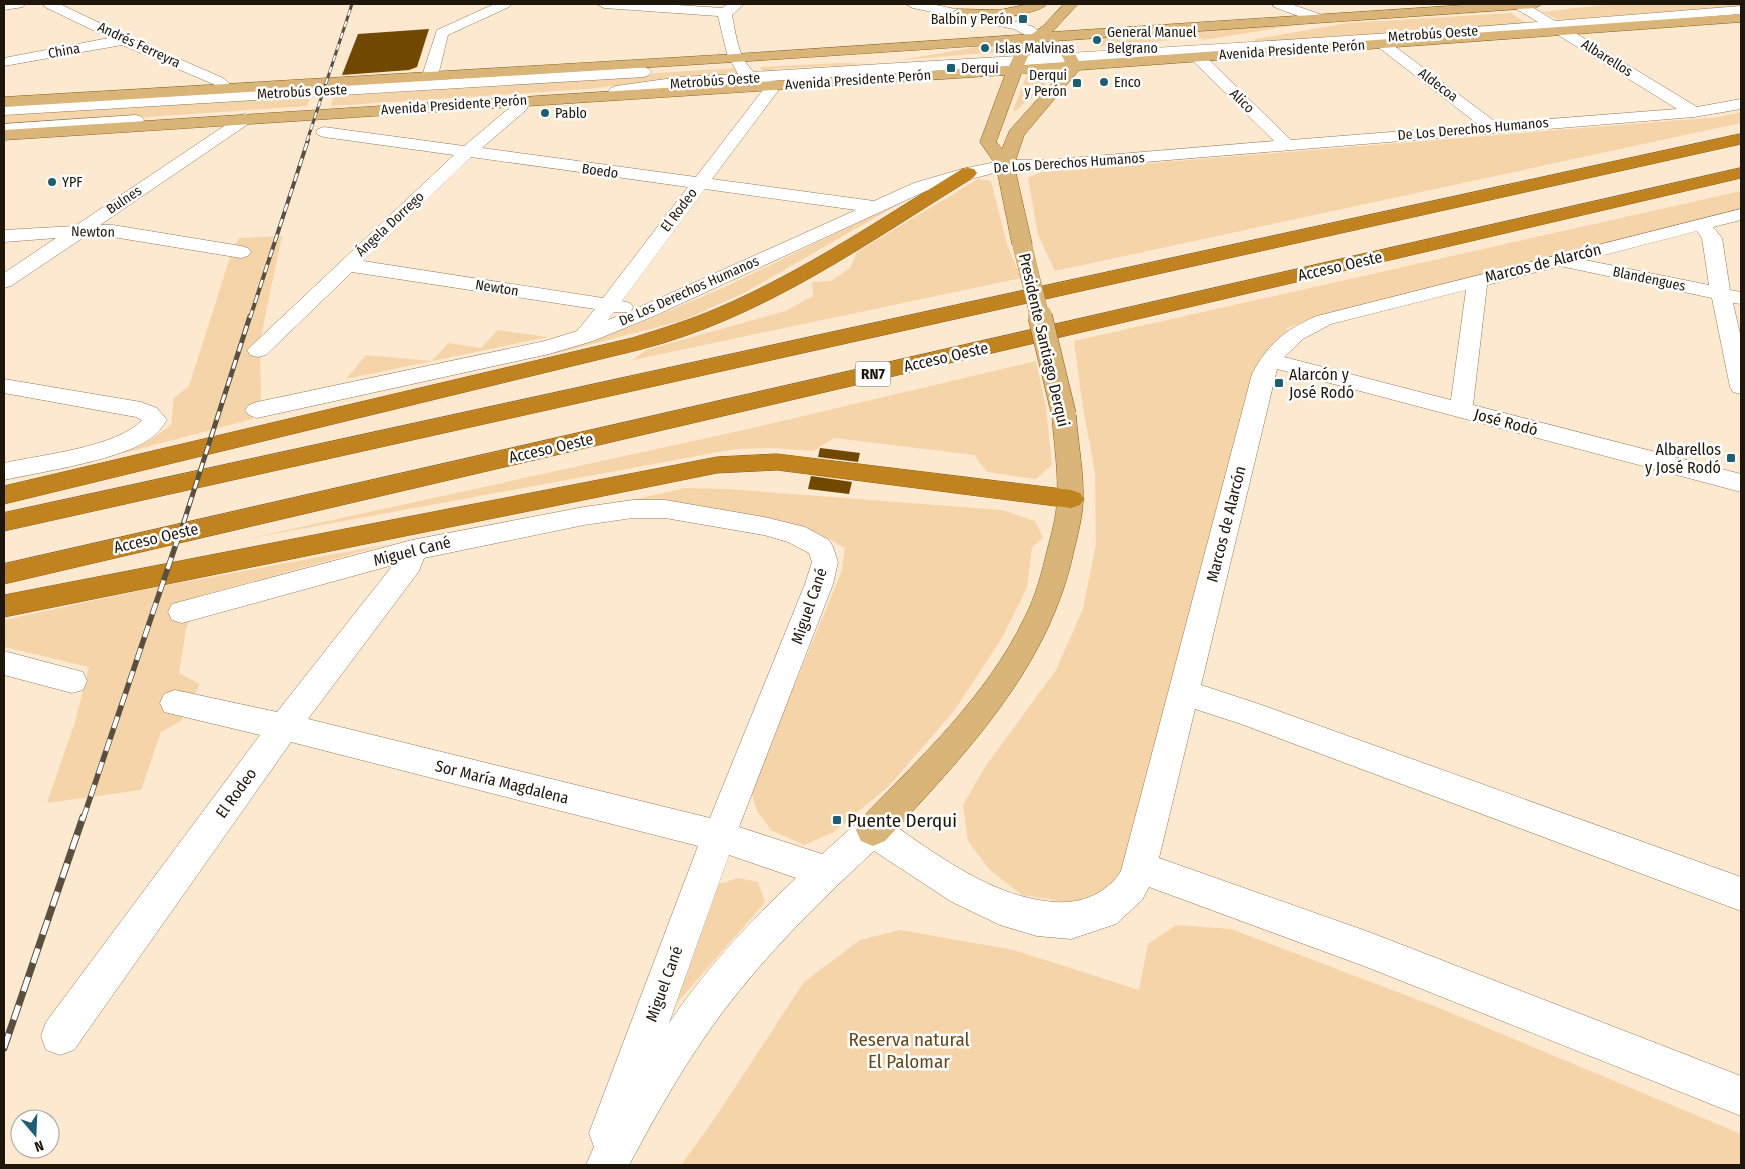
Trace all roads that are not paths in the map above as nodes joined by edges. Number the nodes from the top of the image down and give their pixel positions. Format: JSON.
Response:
{"nodes":[{"id":1,"x":18,"y":4,"type":"edge"},
{"id":2,"x":50,"y":4,"type":"edge"},
{"id":3,"x":504,"y":4,"type":"edge"},
{"id":4,"x":604,"y":4,"type":"edge"},
{"id":5,"x":913,"y":4,"type":"edge"},
{"id":6,"x":1040,"y":4,"type":"edge"},
{"id":7,"x":1049,"y":4,"type":"edge"},
{"id":8,"x":1071,"y":4,"type":"edge"},
{"id":9,"x":1279,"y":4,"type":"edge"},
{"id":10,"x":4,"y":6,"type":"edge"},
{"id":11,"x":1526,"y":6,"type":"edge"},
{"id":12,"x":731,"y":8,"type":"edge"},
{"id":13,"x":1549,"y":9,"type":"dead end"},
{"id":14,"x":1741,"y":10,"type":"edge"},
{"id":15,"x":957,"y":13,"type":"junction"},
{"id":16,"x":1317,"y":18,"type":"junction"},
{"id":17,"x":1741,"y":18,"type":"edge"},
{"id":18,"x":1557,"y":28,"type":"junction"},
{"id":19,"x":1037,"y":37,"type":"junction"},
{"id":20,"x":124,"y":40,"type":"junction"},
{"id":21,"x":989,"y":41,"type":"junction"},
{"id":22,"x":1383,"y":44,"type":"junction"},
{"id":23,"x":1197,"y":57,"type":"junction"},
{"id":24,"x":1070,"y":59,"type":"junction"},
{"id":25,"x":841,"y":61,"type":"junction"},
{"id":26,"x":4,"y":62,"type":"edge"},
{"id":27,"x":737,"y":62,"type":"junction"},
{"id":28,"x":1017,"y":62,"type":"junction"},
{"id":29,"x":430,"y":76,"type":"junction"},
{"id":30,"x":751,"y":78,"type":"junction"},
{"id":31,"x":769,"y":85,"type":"junction"},
{"id":32,"x":226,"y":88,"type":"junction"},
{"id":33,"x":616,"y":91,"type":"junction"},
{"id":34,"x":523,"y":101,"type":"junction"},
{"id":35,"x":4,"y":102,"type":"edge"},
{"id":36,"x":1741,"y":104,"type":"edge"},
{"id":37,"x":4,"y":110,"type":"edge"},
{"id":38,"x":1694,"y":112,"type":"junction"},
{"id":39,"x":246,"y":119,"type":"junction"},
{"id":40,"x":1492,"y":127,"type":"junction"},
{"id":41,"x":4,"y":129,"type":"edge"},
{"id":42,"x":324,"y":132,"type":"dead end"},
{"id":43,"x":4,"y":135,"type":"edge"},
{"id":44,"x":1741,"y":139,"type":"edge"},
{"id":45,"x":1287,"y":145,"type":"junction"},
{"id":46,"x":466,"y":153,"type":"junction"},
{"id":47,"x":1004,"y":166,"type":"junction"},
{"id":48,"x":968,"y":173,"type":"junction"},
{"id":49,"x":1741,"y":173,"type":"edge"},
{"id":50,"x":698,"y":184,"type":"junction"},
{"id":51,"x":877,"y":208,"type":"junction"},
{"id":52,"x":1741,"y":214,"type":"edge"},
{"id":53,"x":1701,"y":223,"type":"junction"},
{"id":54,"x":78,"y":231,"type":"junction"},
{"id":55,"x":4,"y":236,"type":"edge"},
{"id":56,"x":241,"y":252,"type":"dead end"},
{"id":57,"x":1556,"y":260,"type":"junction"},
{"id":58,"x":347,"y":265,"type":"junction"},
{"id":59,"x":1477,"y":280,"type":"junction"},
{"id":60,"x":4,"y":282,"type":"edge"},
{"id":61,"x":1426,"y":294,"type":"junction"},
{"id":62,"x":1731,"y":296,"type":"edge"},
{"id":63,"x":607,"y":304,"type":"junction"},
{"id":64,"x":647,"y":312,"type":"junction"},
{"id":65,"x":1473,"y":316,"type":"junction"},
{"id":66,"x":585,"y":336,"type":"junction"},
{"id":67,"x":258,"y":350,"type":"dead end"},
{"id":68,"x":1270,"y":360,"type":"junction"},
{"id":69,"x":4,"y":386,"type":"edge"},
{"id":70,"x":1741,"y":386,"type":"edge"},
{"id":71,"x":257,"y":410,"type":"dead end"},
{"id":72,"x":1460,"y":411,"type":"junction"},
{"id":73,"x":4,"y":471,"type":"edge"},
{"id":74,"x":1741,"y":484,"type":"edge"},
{"id":75,"x":4,"y":495,"type":"edge"},
{"id":76,"x":1070,"y":499,"type":"junction"},
{"id":77,"x":4,"y":522,"type":"edge"},
{"id":78,"x":412,"y":550,"type":"junction"},
{"id":79,"x":4,"y":574,"type":"edge"},
{"id":80,"x":4,"y":606,"type":"edge"},
{"id":81,"x":182,"y":612,"type":"dead end"},
{"id":82,"x":4,"y":663,"type":"edge"},
{"id":83,"x":72,"y":681,"type":"dead end"},
{"id":84,"x":1184,"y":693,"type":"junction"},
{"id":85,"x":175,"y":703,"type":"dead end"},
{"id":86,"x":284,"y":727,"type":"junction"},
{"id":87,"x":873,"y":830,"type":"junction"},
{"id":88,"x":719,"y":836,"type":"junction"},
{"id":89,"x":1138,"y":867,"type":"junction"},
{"id":90,"x":825,"y":871,"type":"junction"},
{"id":91,"x":1741,"y":894,"type":"edge"},
{"id":92,"x":60,"y":1036,"type":"dead end"},
{"id":93,"x":1741,"y":1096,"type":"edge"},
{"id":94,"x":597,"y":1165,"type":"edge"},
{"id":95,"x":606,"y":1165,"type":"edge"}],
"edges":[{"from":1,"to":10,"type":"street"},
{"from":2,"to":20,"type":"street","name":"Andrés Ferreyra"},
{"from":3,"to":29,"type":"street"},
{"from":4,"to":12,"type":"street"},
{"from":5,"to":15,"type":"street"},
{"from":6,"to":15,"type":"main road"},
{"from":7,"to":19,"type":"main road"},
{"from":8,"to":19,"type":"main road"},
{"from":9,"to":16,"type":"street"},
{"from":11,"to":13,"type":"street","name":"Metrobús Oeste"},
{"from":11,"to":16,"type":"main road","name":"Avenida Presidente Perón"},
{"from":11,"to":18,"type":"street","name":"Albarellos"},
{"from":11,"to":24,"type":"street","name":"Metrobús Oeste"},
{"from":12,"to":27,"type":"street"},
{"from":14,"to":18,"type":"street","name":"Metrobús Oeste"},
{"from":15,"to":19,"type":"street"},
{"from":16,"to":19,"type":"main road","name":"Avenida Presidente Perón"},
{"from":17,"to":18,"type":"main road","name":"Avenida Presidente Perón"},
{"from":18,"to":22,"type":"main road","name":"Avenida Presidente Perón"},
{"from":18,"to":24,"type":"street","name":"Metrobús Oeste"},
{"from":18,"to":38,"type":"street","name":"Albarellos"},
{"from":19,"to":21,"type":"main road","name":"Avenida Presidente Perón"},
{"from":19,"to":24,"type":"main road"},
{"from":19,"to":28,"type":"main road"},
{"from":20,"to":26,"type":"street","name":"China"},
{"from":20,"to":32,"type":"street","name":"Andrés Ferreyra"},
{"from":21,"to":25,"type":"street","name":"Metrobús Oeste"},
{"from":21,"to":27,"type":"main road","name":"Avenida Presidente Perón"},
{"from":22,"to":23,"type":"main road","name":"Avenida Presidente Perón"},
{"from":22,"to":40,"type":"street","name":"Aldecoa"},
{"from":23,"to":24,"type":"main road","name":"Avenida Presidente Perón"},
{"from":23,"to":45,"type":"street","name":"Alico"},
{"from":24,"to":28,"type":"main road","name":"Avenida Presidente Perón"},
{"from":24,"to":47,"type":"main road"},
{"from":25,"to":27,"type":"street","name":"Metrobús Oeste"},
{"from":25,"to":28,"type":"street","name":"Metrobús Oeste"},
{"from":27,"to":29,"type":"main road","name":"Avenida Presidente Perón"},
{"from":27,"to":30,"type":"street"},
{"from":27,"to":37,"type":"street","name":"Metrobús Oeste"},
{"from":28,"to":30,"type":"street","name":"Metrobús Oeste"},
{"from":28,"to":31,"type":"main road","name":"Avenida Presidente Perón"},
{"from":28,"to":47,"type":"main road","name":"Presidente Santiago Derqui"},
{"from":29,"to":32,"type":"main road","name":"Avenida Presidente Perón"},
{"from":30,"to":31,"type":"street"},
{"from":30,"to":33,"type":"street","name":"Metrobús Oeste"},
{"from":31,"to":33,"type":"street","name":"Metrobús Oeste"},
{"from":31,"to":34,"type":"main road","name":"Avenida Presidente Perón"},
{"from":31,"to":50,"type":"street","name":"El Rodeo"},
{"from":32,"to":35,"type":"main road","name":"Avenida Presidente Perón"},
{"from":33,"to":41,"type":"street","name":"Metrobús Oeste"},
{"from":34,"to":39,"type":"main road","name":"Avenida Presidente Perón"},
{"from":34,"to":46,"type":"street","name":"Ángela Dorrego"},
{"from":36,"to":38,"type":"street","name":"De Los Derechos Humanos"},
{"from":38,"to":40,"type":"street","name":"De Los Derechos Humanos"},
{"from":39,"to":43,"type":"main road","name":"Avenida Presidente Perón"},
{"from":39,"to":54,"type":"street","name":"Bulnes"},
{"from":40,"to":45,"type":"street","name":"De Los Derechos Humanos"},
{"from":42,"to":46,"type":"street","name":"Boedo"},
{"from":44,"to":77,"type":"highway"},
{"from":45,"to":47,"type":"street","name":"De Los Derechos Humanos"},
{"from":46,"to":50,"type":"street","name":"Boedo"},
{"from":46,"to":58,"type":"street","name":"Ángela Dorrego"},
{"from":47,"to":48,"type":"street","name":"De Los Derechos Humanos"},
{"from":47,"to":76,"type":"main road","name":"Presidente Santiago Derqui","bridge":true},
{"from":48,"to":51,"type":"street","name":"De Los Derechos Humanos"},
{"from":48,"to":75,"type":"highway"},
{"from":49,"to":79,"type":"highway","name":"Acceso Oeste","number":"RN7"},
{"from":50,"to":51,"type":"street","name":"Boedo"},
{"from":50,"to":63,"type":"street","name":"El Rodeo"},
{"from":51,"to":64,"type":"street","name":"De Los Derechos Humanos"},
{"from":52,"to":53,"type":"street","name":"Marcos de Alarcón"},
{"from":53,"to":57,"type":"street","name":"Marcos de Alarcón"},
{"from":53,"to":62,"type":"street"},
{"from":54,"to":55,"type":"street","name":"Newton"},
{"from":54,"to":56,"type":"street","name":"Newton"},
{"from":54,"to":60,"type":"street","name":"Bulnes"},
{"from":57,"to":59,"type":"street","name":"Marcos de Alarcón"},
{"from":57,"to":62,"type":"street","name":"Blandengues"},
{"from":58,"to":63,"type":"street","name":"Newton"},
{"from":58,"to":67,"type":"street","name":"Ángela Dorrego"},
{"from":59,"to":61,"type":"street","name":"Marcos de Alarcón"},
{"from":59,"to":65,"type":"street"},
{"from":61,"to":65,"type":"street"},
{"from":61,"to":68,"type":"street","name":"Marcos de Alarcón"},
{"from":62,"to":70,"type":"street"},
{"from":63,"to":64,"type":"street","name":"Newton"},
{"from":63,"to":66,"type":"street","name":"El Rodeo"},
{"from":64,"to":66,"type":"street","name":"De Los Derechos Humanos"},
{"from":65,"to":72,"type":"street"},
{"from":66,"to":71,"type":"street","name":"De Los Derechos Humanos"},
{"from":68,"to":72,"type":"street","name":"José Rodó"},
{"from":68,"to":84,"type":"street","name":"Marcos de Alarcón"},
{"from":69,"to":73,"type":"street"},
{"from":72,"to":74,"type":"street","name":"José Rodó"},
{"from":76,"to":80,"type":"highway"},
{"from":76,"to":87,"type":"main road","name":"Presidente Santiago Derqui"},
{"from":78,"to":81,"type":"street","name":"Miguel Cané"},
{"from":78,"to":86,"type":"street","name":"El Rodeo"},
{"from":78,"to":88,"type":"street","name":"Miguel Cané"},
{"from":82,"to":83,"type":"street"},
{"from":84,"to":89,"type":"street","name":"Marcos de Alarcón"},
{"from":84,"to":91,"type":"street"},
{"from":85,"to":86,"type":"street","name":"Sor María Magdalena"},
{"from":86,"to":88,"type":"street","name":"Sor María Magdalena"},
{"from":86,"to":92,"type":"street","name":"El Rodeo"},
{"from":87,"to":89,"type":"street","name":"Marcos de Alarcón"},
{"from":87,"to":90,"type":"street","name":"Presidente Santiago Derqui"},
{"from":88,"to":90,"type":"street","name":"Sor María Magdalena"},
{"from":88,"to":94,"type":"street","name":"Miguel Cané"},
{"from":89,"to":93,"type":"street"},
{"from":90,"to":95,"type":"street","name":"Presidente Santiago Derqui"}]}
